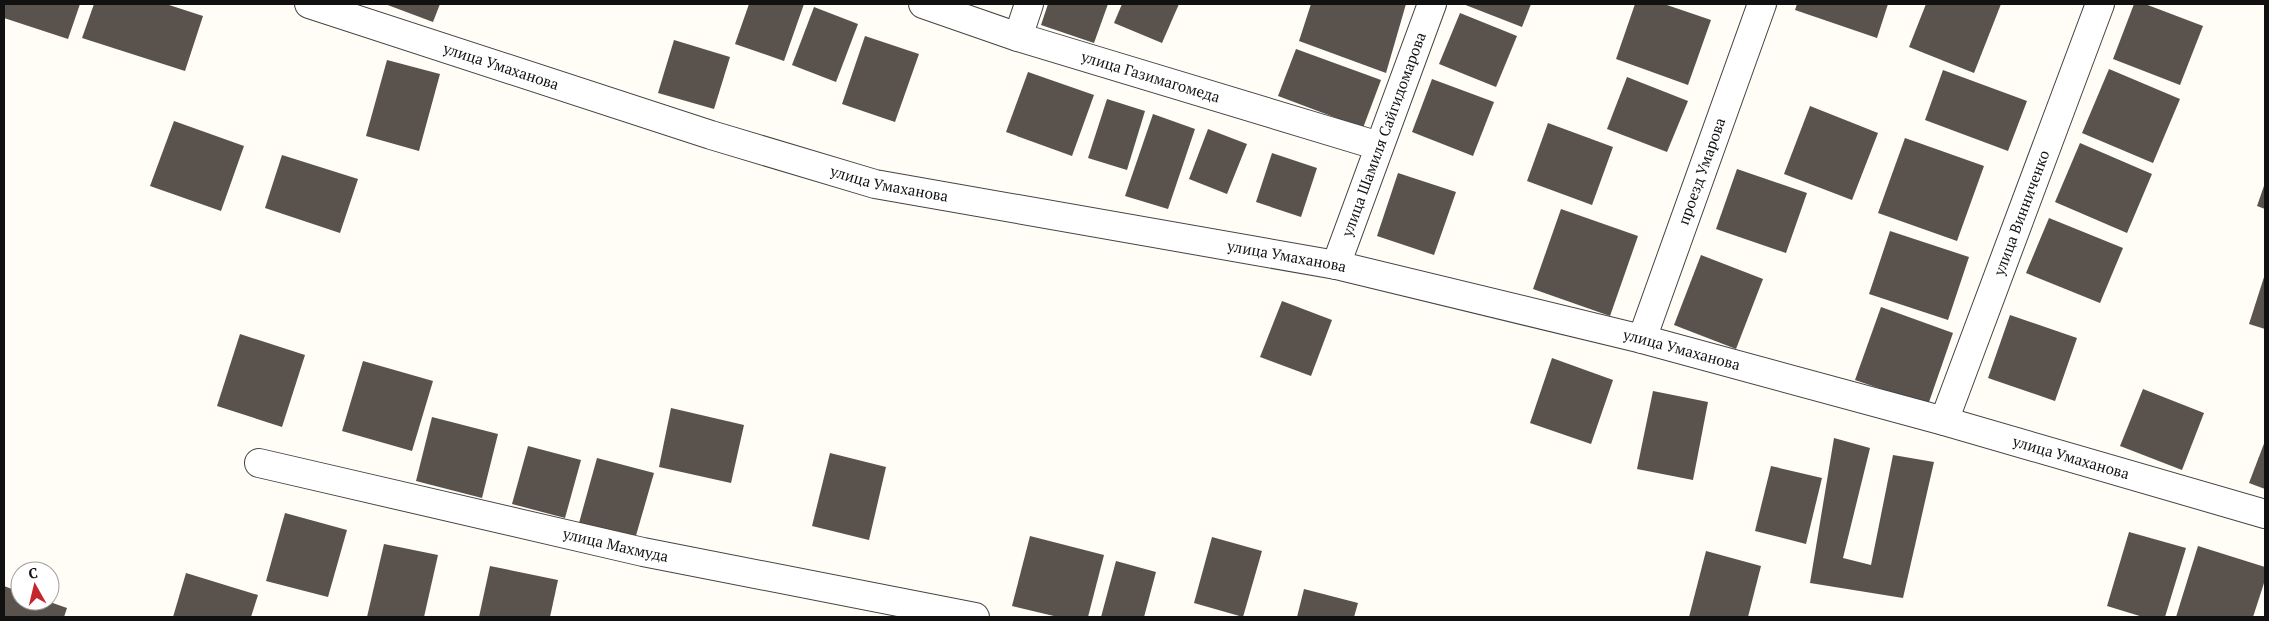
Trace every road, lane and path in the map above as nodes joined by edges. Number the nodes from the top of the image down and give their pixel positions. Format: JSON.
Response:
{"nodes":[{"id":1,"x":309,"y":4,"type":"edge"},
{"id":2,"x":923,"y":4,"type":"edge"},
{"id":3,"x":1029,"y":4,"type":"edge"},
{"id":4,"x":1432,"y":4,"type":"edge"},
{"id":5,"x":1762,"y":4,"type":"edge"},
{"id":6,"x":2100,"y":4,"type":"edge"},
{"id":7,"x":1018,"y":37,"type":"junction"},
{"id":8,"x":1379,"y":146,"type":"junction"},
{"id":9,"x":1336,"y":265,"type":"junction"},
{"id":10,"x":1642,"y":339,"type":"junction"},
{"id":11,"x":1944,"y":421,"type":"junction"},
{"id":12,"x":259,"y":463,"type":"dead end"},
{"id":13,"x":2265,"y":514,"type":"edge"},
{"id":14,"x":974,"y":617,"type":"edge"}],
"edges":[{"from":1,"to":9,"type":"street","name":"улица Умаханова"},
{"from":2,"to":7,"type":"street","name":"улица Газимагомеда"},
{"from":3,"to":7,"type":"street"},
{"from":4,"to":8,"type":"street","name":"улица Шамиля Сайгидомарова"},
{"from":5,"to":10,"type":"street","name":"проезд Умарова"},
{"from":6,"to":11,"type":"street","name":"улица Винниченко"},
{"from":7,"to":8,"type":"street","name":"улица Газимагомеда"},
{"from":8,"to":9,"type":"street","name":"улица Шамиля Сайгидомарова"},
{"from":9,"to":10,"type":"street","name":"улица Умаханова"},
{"from":10,"to":11,"type":"street","name":"улица Умаханова"},
{"from":11,"to":13,"type":"street","name":"улица Умаханова"},
{"from":12,"to":14,"type":"street","name":"улица Махмуда"}]}
